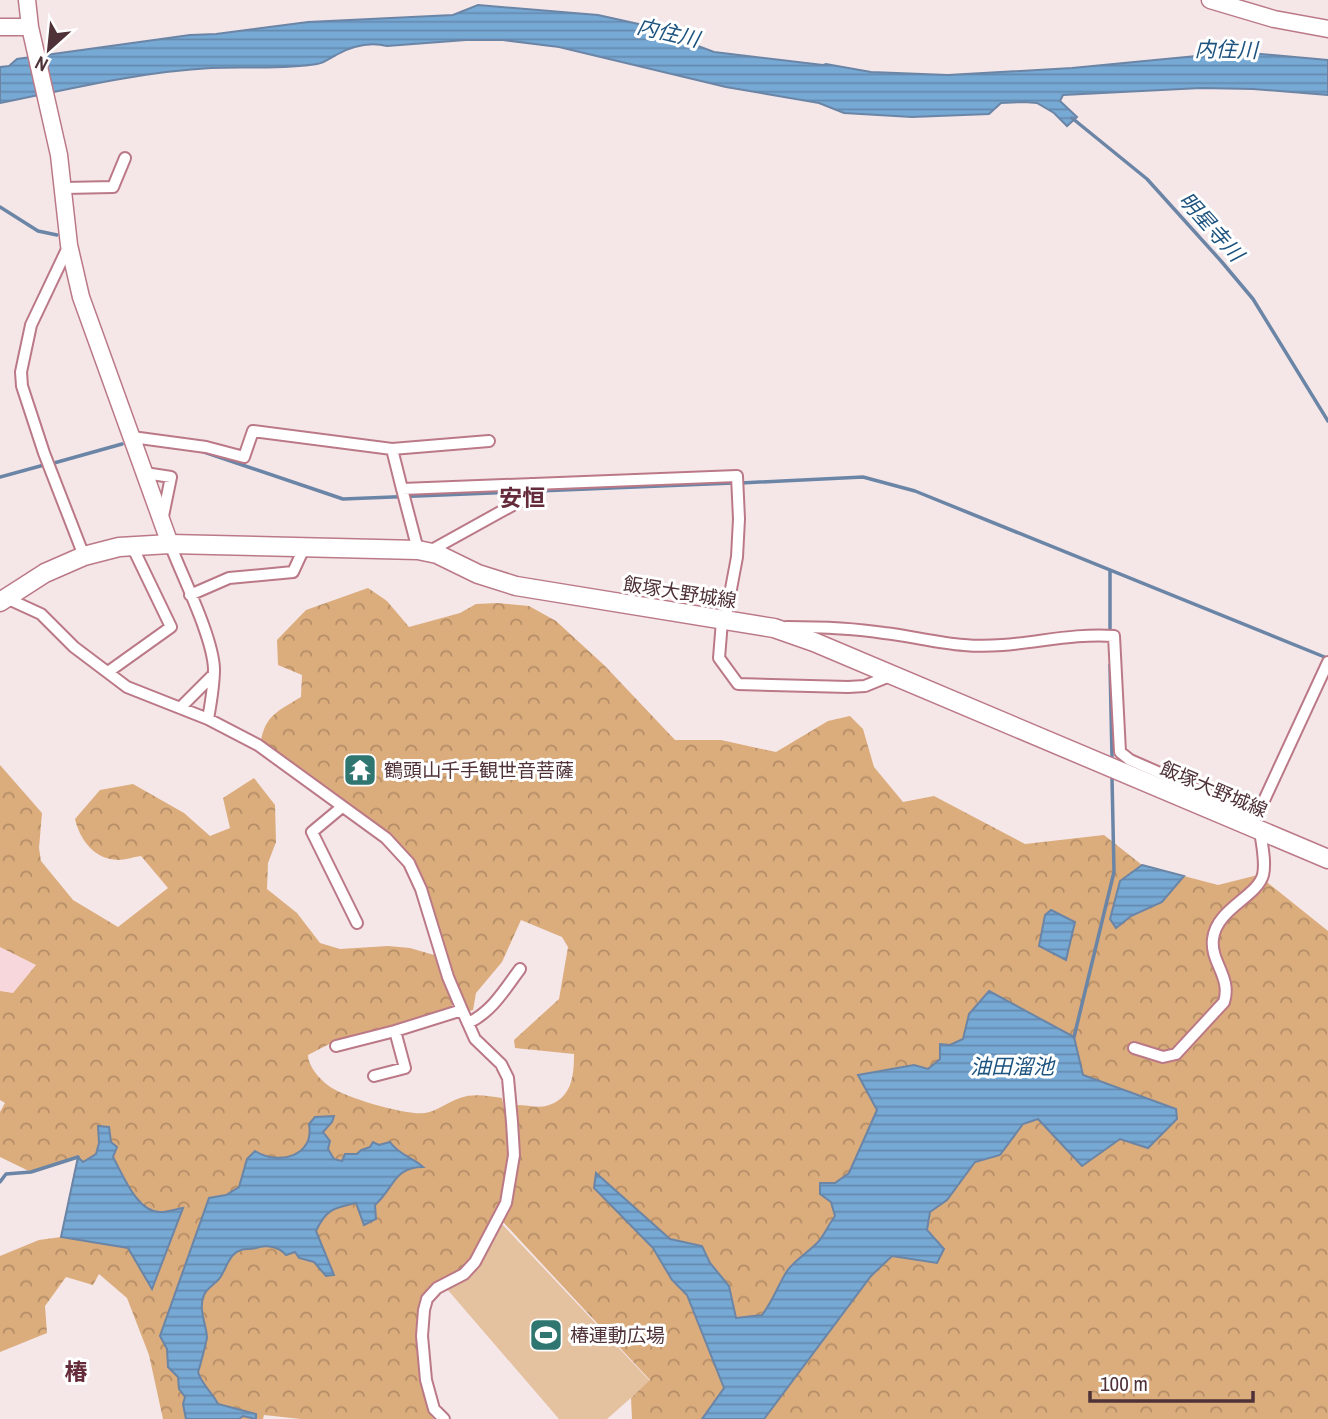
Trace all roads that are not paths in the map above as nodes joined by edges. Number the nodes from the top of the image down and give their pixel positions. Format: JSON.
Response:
{"nodes":[{"id":1,"x":27,"y":0,"type":"edge"},
{"id":2,"x":1210,"y":0,"type":"edge"},
{"id":3,"x":0,"y":27,"type":"edge"},
{"id":4,"x":1328,"y":29,"type":"edge"},
{"id":5,"x":32,"y":35,"type":"junction"},
{"id":6,"x":125,"y":158,"type":"dead end"},
{"id":7,"x":64,"y":188,"type":"junction"},
{"id":8,"x":69,"y":245,"type":"junction"},
{"id":9,"x":132,"y":437,"type":"junction"},
{"id":10,"x":489,"y":441,"type":"dead end"},
{"id":11,"x":392,"y":449,"type":"junction"},
{"id":12,"x":145,"y":473,"type":"junction"},
{"id":13,"x":531,"y":490,"type":"junction"},
{"id":14,"x":404,"y":495,"type":"junction"},
{"id":15,"x":162,"y":521,"type":"junction"},
{"id":16,"x":170,"y":544,"type":"junction"},
{"id":17,"x":132,"y":546,"type":"junction"},
{"id":18,"x":305,"y":546,"type":"junction"},
{"id":19,"x":423,"y":551,"type":"junction"},
{"id":20,"x":84,"y":556,"type":"junction"},
{"id":21,"x":190,"y":595,"type":"junction"},
{"id":22,"x":3,"y":600,"type":"edge"},
{"id":23,"x":724,"y":621,"type":"junction"},
{"id":24,"x":774,"y":628,"type":"junction"},
{"id":25,"x":1328,"y":662,"type":"edge"},
{"id":26,"x":108,"y":672,"type":"junction"},
{"id":27,"x":214,"y":674,"type":"junction"},
{"id":28,"x":892,"y":675,"type":"junction"},
{"id":29,"x":180,"y":708,"type":"junction"},
{"id":30,"x":208,"y":719,"type":"junction"},
{"id":31,"x":342,"y":807,"type":"junction"},
{"id":32,"x":1256,"y":824,"type":"junction"},
{"id":33,"x":1328,"y":859,"type":"edge"},
{"id":34,"x":357,"y":923,"type":"dead end"},
{"id":35,"x":520,"y":969,"type":"dead end"},
{"id":36,"x":462,"y":1010,"type":"junction"},
{"id":37,"x":468,"y":1023,"type":"junction"},
{"id":38,"x":395,"y":1031,"type":"junction"},
{"id":39,"x":336,"y":1046,"type":"dead end"},
{"id":40,"x":1134,"y":1048,"type":"dead end"},
{"id":41,"x":374,"y":1076,"type":"dead end"},
{"id":42,"x":444,"y":1419,"type":"edge"}],
"edges":[{"from":1,"to":5,"type":"street"},
{"from":2,"to":4,"type":"street"},
{"from":3,"to":5,"type":"street"},
{"from":5,"to":7,"type":"street"},
{"from":6,"to":7,"type":"street"},
{"from":7,"to":8,"type":"street"},
{"from":8,"to":9,"type":"street"},
{"from":8,"to":20,"type":"street"},
{"from":9,"to":11,"type":"street"},
{"from":9,"to":12,"type":"street"},
{"from":10,"to":11,"type":"street"},
{"from":11,"to":14,"type":"street"},
{"from":12,"to":15,"type":"street"},
{"from":12,"to":15,"type":"street"},
{"from":13,"to":14,"type":"street"},
{"from":13,"to":19,"type":"street"},
{"from":13,"to":23,"type":"street"},
{"from":14,"to":19,"type":"street"},
{"from":15,"to":16,"type":"street"},
{"from":16,"to":17,"type":"main road","name":"飯塚大野城線"},
{"from":16,"to":18,"type":"main road","name":"飯塚大野城線"},
{"from":16,"to":21,"type":"street"},
{"from":17,"to":20,"type":"main road","name":"飯塚大野城線"},
{"from":17,"to":26,"type":"street"},
{"from":18,"to":19,"type":"main road","name":"飯塚大野城線"},
{"from":18,"to":21,"type":"street"},
{"from":19,"to":23,"type":"main road","name":"飯塚大野城線"},
{"from":20,"to":22,"type":"main road","name":"飯塚大野城線"},
{"from":21,"to":27,"type":"street"},
{"from":22,"to":26,"type":"street"},
{"from":23,"to":24,"type":"main road","name":"飯塚大野城線"},
{"from":23,"to":28,"type":"street"},
{"from":24,"to":28,"type":"main road","name":"飯塚大野城線"},
{"from":24,"to":32,"type":"street"},
{"from":25,"to":32,"type":"street"},
{"from":26,"to":29,"type":"street"},
{"from":27,"to":29,"type":"street"},
{"from":27,"to":30,"type":"street"},
{"from":28,"to":32,"type":"main road","name":"飯塚大野城線"},
{"from":29,"to":30,"type":"street"},
{"from":30,"to":31,"type":"street"},
{"from":31,"to":34,"type":"street"},
{"from":31,"to":36,"type":"street"},
{"from":32,"to":33,"type":"main road","name":"飯塚大野城線"},
{"from":32,"to":40,"type":"street"},
{"from":35,"to":37,"type":"street"},
{"from":36,"to":37,"type":"street"},
{"from":36,"to":38,"type":"street"},
{"from":37,"to":42,"type":"street"},
{"from":38,"to":39,"type":"street"},
{"from":38,"to":41,"type":"street"}]}
